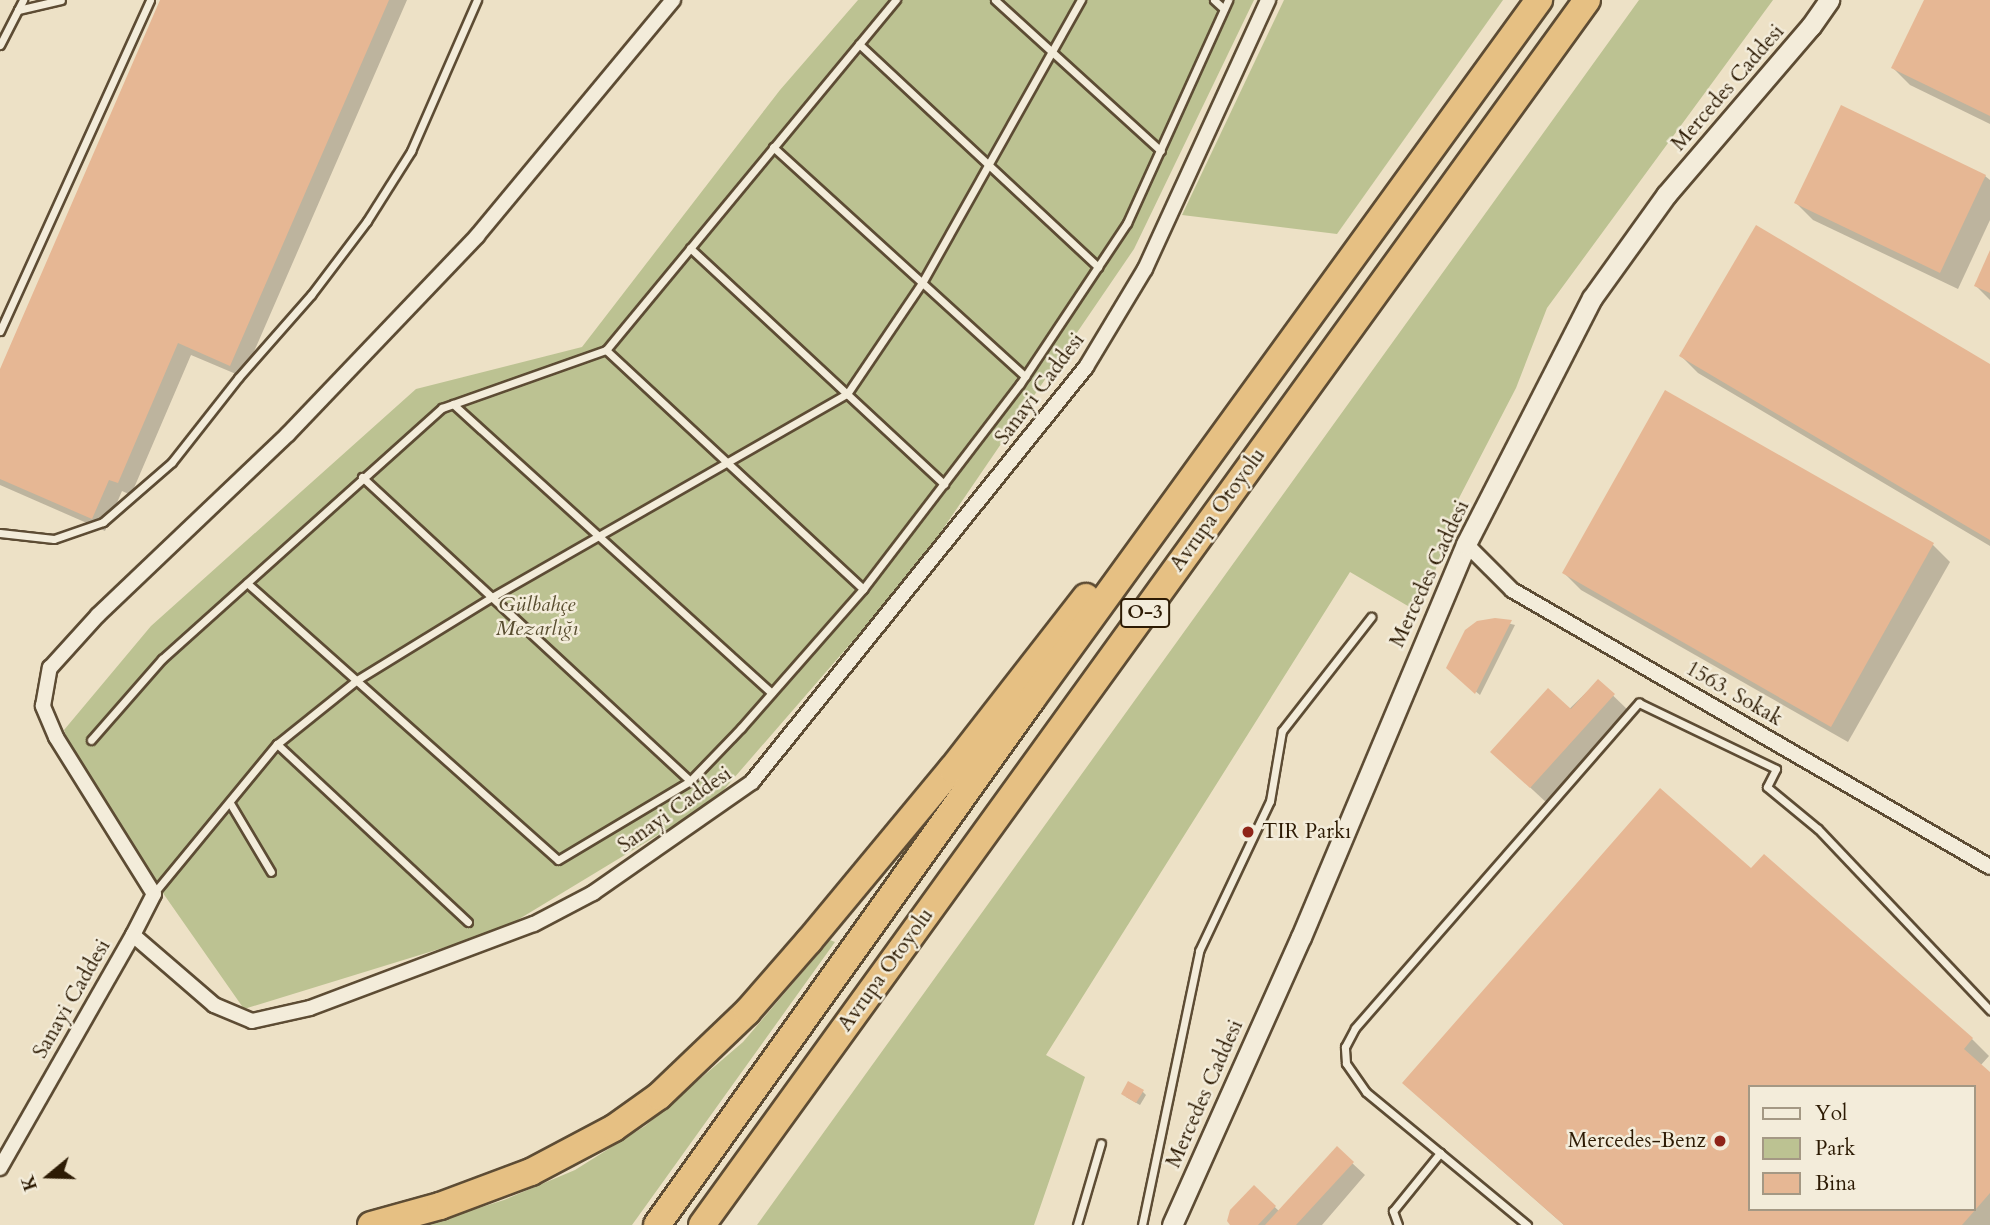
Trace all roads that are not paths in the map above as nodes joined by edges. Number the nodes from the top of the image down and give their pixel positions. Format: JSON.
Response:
{"nodes":[{"id":1,"x":23,"y":0,"type":"edge"},
{"id":2,"x":61,"y":0,"type":"edge"},
{"id":3,"x":150,"y":0,"type":"edge"},
{"id":4,"x":477,"y":0,"type":"edge"},
{"id":5,"x":673,"y":0,"type":"edge"},
{"id":6,"x":896,"y":0,"type":"edge"},
{"id":7,"x":996,"y":0,"type":"edge"},
{"id":8,"x":1081,"y":0,"type":"edge"},
{"id":9,"x":1214,"y":0,"type":"edge"},
{"id":10,"x":1228,"y":0,"type":"edge"},
{"id":11,"x":1268,"y":0,"type":"edge"},
{"id":12,"x":1539,"y":0,"type":"edge"},
{"id":13,"x":1587,"y":0,"type":"edge"},
{"id":14,"x":1829,"y":0,"type":"edge"},
{"id":15,"x":1224,"y":9,"type":"junction"},
{"id":16,"x":18,"y":10,"type":"junction"},
{"id":17,"x":859,"y":44,"type":"junction"},
{"id":18,"x":0,"y":45,"type":"edge"},
{"id":19,"x":1051,"y":52,"type":"junction"},
{"id":20,"x":773,"y":147,"type":"junction"},
{"id":21,"x":1161,"y":151,"type":"junction"},
{"id":22,"x":990,"y":167,"type":"junction"},
{"id":23,"x":690,"y":248,"type":"junction"},
{"id":24,"x":1098,"y":267,"type":"junction"},
{"id":25,"x":922,"y":283,"type":"junction"},
{"id":26,"x":0,"y":331,"type":"edge"},
{"id":27,"x":606,"y":350,"type":"junction"},
{"id":28,"x":1025,"y":376,"type":"junction"},
{"id":29,"x":847,"y":394,"type":"junction"},
{"id":30,"x":453,"y":404,"type":"junction"},
{"id":31,"x":726,"y":462,"type":"junction"},
{"id":32,"x":362,"y":477,"type":"junction"},
{"id":33,"x":944,"y":484,"type":"junction"},
{"id":34,"x":0,"y":533,"type":"edge"},
{"id":35,"x":601,"y":536,"type":"junction"},
{"id":36,"x":1146,"y":541,"type":"junction"},
{"id":37,"x":1466,"y":544,"type":"junction"},
{"id":38,"x":247,"y":583,"type":"junction"},
{"id":39,"x":863,"y":589,"type":"junction"},
{"id":40,"x":492,"y":597,"type":"junction"},
{"id":41,"x":1371,"y":617,"type":"dead end"},
{"id":42,"x":357,"y":680,"type":"junction"},
{"id":43,"x":772,"y":693,"type":"junction"},
{"id":44,"x":91,"y":740,"type":"dead end"},
{"id":45,"x":277,"y":744,"type":"junction"},
{"id":46,"x":690,"y":781,"type":"junction"},
{"id":47,"x":230,"y":803,"type":"junction"},
{"id":48,"x":1990,"y":867,"type":"edge"},
{"id":49,"x":271,"y":872,"type":"dead end"},
{"id":50,"x":154,"y":894,"type":"junction"},
{"id":51,"x":468,"y":922,"type":"dead end"},
{"id":52,"x":132,"y":935,"type":"junction"},
{"id":53,"x":1990,"y":1010,"type":"edge"},
{"id":54,"x":1101,"y":1143,"type":"dead end"},
{"id":55,"x":1440,"y":1153,"type":"junction"},
{"id":56,"x":0,"y":1168,"type":"edge"},
{"id":57,"x":371,"y":1225,"type":"edge"},
{"id":58,"x":657,"y":1225,"type":"edge"},
{"id":59,"x":702,"y":1225,"type":"edge"},
{"id":60,"x":1077,"y":1225,"type":"edge"},
{"id":61,"x":1142,"y":1225,"type":"edge"},
{"id":62,"x":1172,"y":1225,"type":"edge"},
{"id":63,"x":1398,"y":1225,"type":"edge"},
{"id":64,"x":1527,"y":1225,"type":"edge"}],
"edges":[{"from":1,"to":16,"type":"lane"},
{"from":2,"to":16,"type":"lane"},
{"from":3,"to":26,"type":"lane"},
{"from":4,"to":34,"type":"lane"},
{"from":5,"to":50,"type":"street"},
{"from":6,"to":17,"type":"lane"},
{"from":7,"to":19,"type":"lane"},
{"from":8,"to":19,"type":"lane"},
{"from":9,"to":15,"type":"lane"},
{"from":10,"to":15,"type":"lane"},
{"from":11,"to":52,"type":"street","name":"Sanayi Caddesi"},
{"from":12,"to":36,"type":"highway","name":"Avrupa Otoyolu","number":"O-3"},
{"from":13,"to":59,"type":"highway","name":"Avrupa Otoyolu","number":"O-3"},
{"from":14,"to":37,"type":"street","name":"Mercedes Caddesi"},
{"from":15,"to":21,"type":"lane"},
{"from":16,"to":18,"type":"lane"},
{"from":17,"to":20,"type":"lane"},
{"from":17,"to":22,"type":"lane"},
{"from":19,"to":21,"type":"lane"},
{"from":19,"to":22,"type":"lane"},
{"from":20,"to":23,"type":"lane"},
{"from":20,"to":25,"type":"lane"},
{"from":21,"to":24,"type":"lane"},
{"from":22,"to":24,"type":"lane"},
{"from":22,"to":25,"type":"lane"},
{"from":23,"to":27,"type":"lane"},
{"from":23,"to":29,"type":"lane"},
{"from":24,"to":28,"type":"lane"},
{"from":25,"to":28,"type":"lane"},
{"from":25,"to":29,"type":"lane"},
{"from":27,"to":30,"type":"lane"},
{"from":27,"to":31,"type":"lane"},
{"from":28,"to":33,"type":"lane"},
{"from":29,"to":31,"type":"lane"},
{"from":29,"to":33,"type":"lane"},
{"from":30,"to":32,"type":"lane"},
{"from":30,"to":35,"type":"lane"},
{"from":31,"to":35,"type":"lane"},
{"from":31,"to":39,"type":"lane"},
{"from":32,"to":38,"type":"lane"},
{"from":32,"to":40,"type":"lane"},
{"from":33,"to":39,"type":"lane"},
{"from":35,"to":40,"type":"lane"},
{"from":35,"to":43,"type":"lane"},
{"from":36,"to":57,"type":"highway"},
{"from":36,"to":58,"type":"highway","name":"Avrupa Otoyolu","number":"O-3"},
{"from":37,"to":48,"type":"street","name":"1563. Sokak"},
{"from":37,"to":62,"type":"street","name":"Mercedes Caddesi"},
{"from":38,"to":42,"type":"lane"},
{"from":38,"to":44,"type":"lane"},
{"from":39,"to":43,"type":"lane"},
{"from":40,"to":42,"type":"lane"},
{"from":40,"to":46,"type":"lane"},
{"from":41,"to":61,"type":"lane"},
{"from":42,"to":45,"type":"lane"},
{"from":42,"to":46,"type":"lane"},
{"from":43,"to":46,"type":"lane"},
{"from":45,"to":47,"type":"lane"},
{"from":45,"to":51,"type":"lane"},
{"from":47,"to":49,"type":"lane"},
{"from":47,"to":50,"type":"lane"},
{"from":50,"to":52,"type":"street"},
{"from":52,"to":56,"type":"street","name":"Sanayi Caddesi"},
{"from":53,"to":55,"type":"lane"},
{"from":54,"to":60,"type":"lane"},
{"from":55,"to":63,"type":"lane"},
{"from":55,"to":64,"type":"lane"}]}
